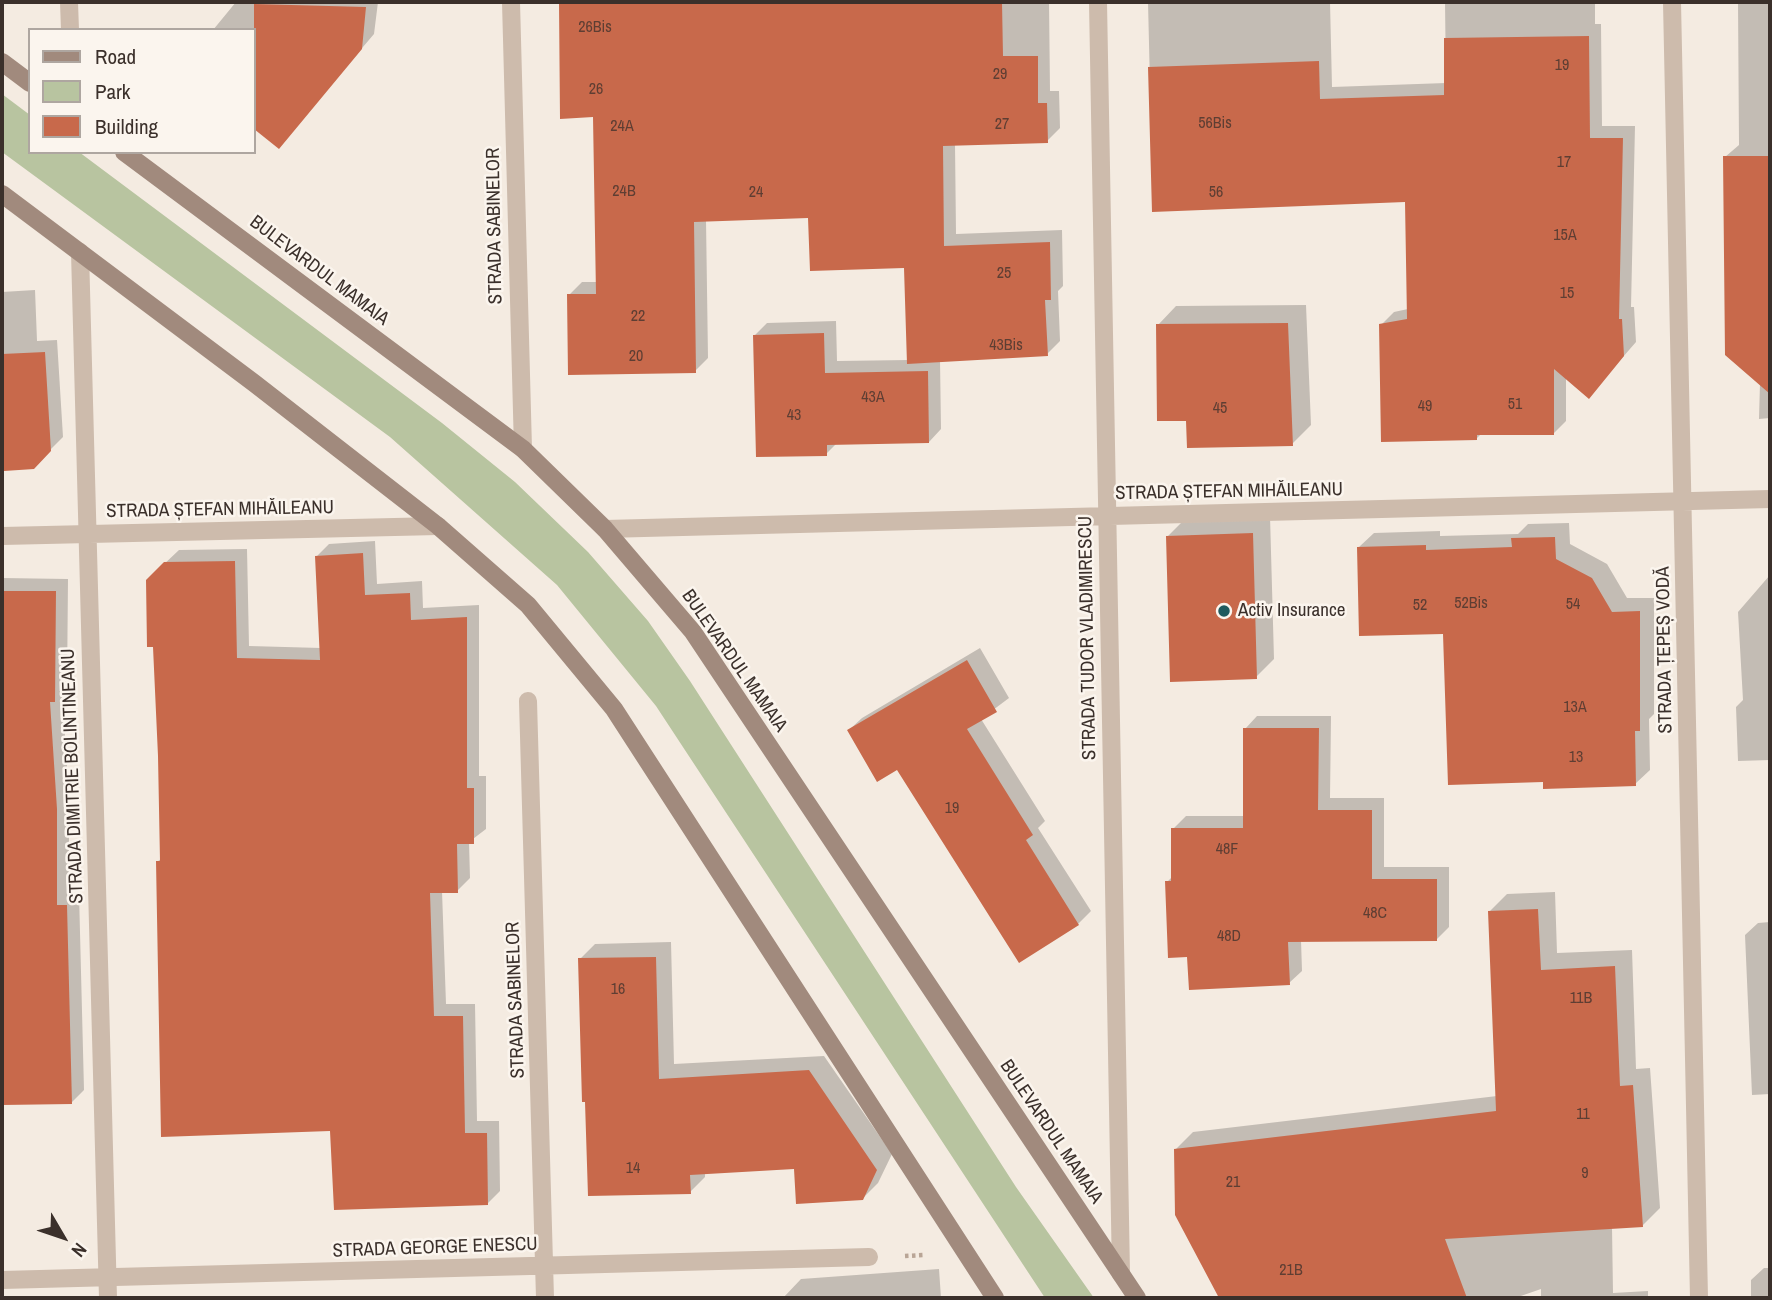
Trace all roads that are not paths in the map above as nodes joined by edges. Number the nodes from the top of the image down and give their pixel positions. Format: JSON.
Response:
{"nodes":[{"id":1,"x":69,"y":2,"type":"edge"},
{"id":2,"x":511,"y":2,"type":"edge"},
{"id":3,"x":1098,"y":2,"type":"edge"},
{"id":4,"x":1672,"y":2,"type":"edge"},
{"id":5,"x":70,"y":28,"type":"edge"},
{"id":6,"x":2,"y":62,"type":"edge"},
{"id":7,"x":28,"y":82,"type":"edge"},
{"id":8,"x":127,"y":154,"type":"edge"},
{"id":9,"x":2,"y":194,"type":"edge"},
{"id":10,"x":80,"y":252,"type":"junction"},
{"id":11,"x":523,"y":449,"type":"junction"},
{"id":12,"x":1770,"y":499,"type":"edge"},
{"id":13,"x":1682,"y":501,"type":"junction"},
{"id":14,"x":1107,"y":516,"type":"junction"},
{"id":15,"x":438,"y":526,"type":"junction"},
{"id":16,"x":605,"y":529,"type":"junction"},
{"id":17,"x":87,"y":534,"type":"junction"},
{"id":18,"x":2,"y":536,"type":"edge"},
{"id":19,"x":528,"y":701,"type":"dead end"},
{"id":20,"x":869,"y":1257,"type":"dead end"},
{"id":21,"x":544,"y":1266,"type":"junction"},
{"id":22,"x":1121,"y":1274,"type":"junction"},
{"id":23,"x":107,"y":1277,"type":"junction"},
{"id":24,"x":2,"y":1280,"type":"edge"},
{"id":25,"x":108,"y":1298,"type":"edge"},
{"id":26,"x":545,"y":1298,"type":"edge"},
{"id":27,"x":995,"y":1298,"type":"edge"},
{"id":28,"x":1137,"y":1298,"type":"edge"},
{"id":29,"x":1699,"y":1298,"type":"edge"}],
"edges":[{"from":1,"to":5,"type":"street"},
{"from":2,"to":11,"type":"street","name":"STRADA SABINELOR"},
{"from":3,"to":14,"type":"street","name":"STRADA TUDOR VLADIMIRESCU"},
{"from":4,"to":13,"type":"street","name":"STRADA ȚEPEȘ VODĂ"},
{"from":6,"to":7,"type":"main road"},
{"from":8,"to":11,"type":"main road","name":"BULEVARDUL MAMAIA"},
{"from":9,"to":10,"type":"main road"},
{"from":10,"to":15,"type":"main road"},
{"from":10,"to":17,"type":"street","name":"STRADA DIMITRIE BOLINTINEANU"},
{"from":11,"to":16,"type":"main road","name":"BULEVARDUL MAMAIA"},
{"from":12,"to":13,"type":"street","name":"STRADA ȘTEFAN MIHĂILEANU"},
{"from":13,"to":14,"type":"street","name":"STRADA ȘTEFAN MIHĂILEANU"},
{"from":13,"to":29,"type":"street","name":"STRADA ȚEPEȘ VODĂ"},
{"from":14,"to":16,"type":"street","name":"STRADA ȘTEFAN MIHĂILEANU"},
{"from":14,"to":22,"type":"street","name":"STRADA TUDOR VLADIMIRESCU"},
{"from":15,"to":17,"type":"street","name":"STRADA ȘTEFAN MIHĂILEANU"},
{"from":15,"to":27,"type":"main road"},
{"from":16,"to":22,"type":"main road","name":"BULEVARDUL MAMAIA"},
{"from":17,"to":18,"type":"street","name":"STRADA ȘTEFAN MIHĂILEANU"},
{"from":17,"to":23,"type":"street","name":"STRADA DIMITRIE BOLINTINEANU"},
{"from":19,"to":21,"type":"street","name":"STRADA SABINELOR"},
{"from":20,"to":21,"type":"street","name":"STRADA GEORGE ENESCU"},
{"from":21,"to":23,"type":"street","name":"STRADA GEORGE ENESCU"},
{"from":21,"to":26,"type":"street","name":"STRADA SABINELOR"},
{"from":22,"to":28,"type":"main road","name":"BULEVARDUL MAMAIA"},
{"from":23,"to":24,"type":"street","name":"STRADA GEORGE ENESCU"},
{"from":23,"to":25,"type":"street","name":"STRADA DIMITRIE BOLINTINEANU"}]}
